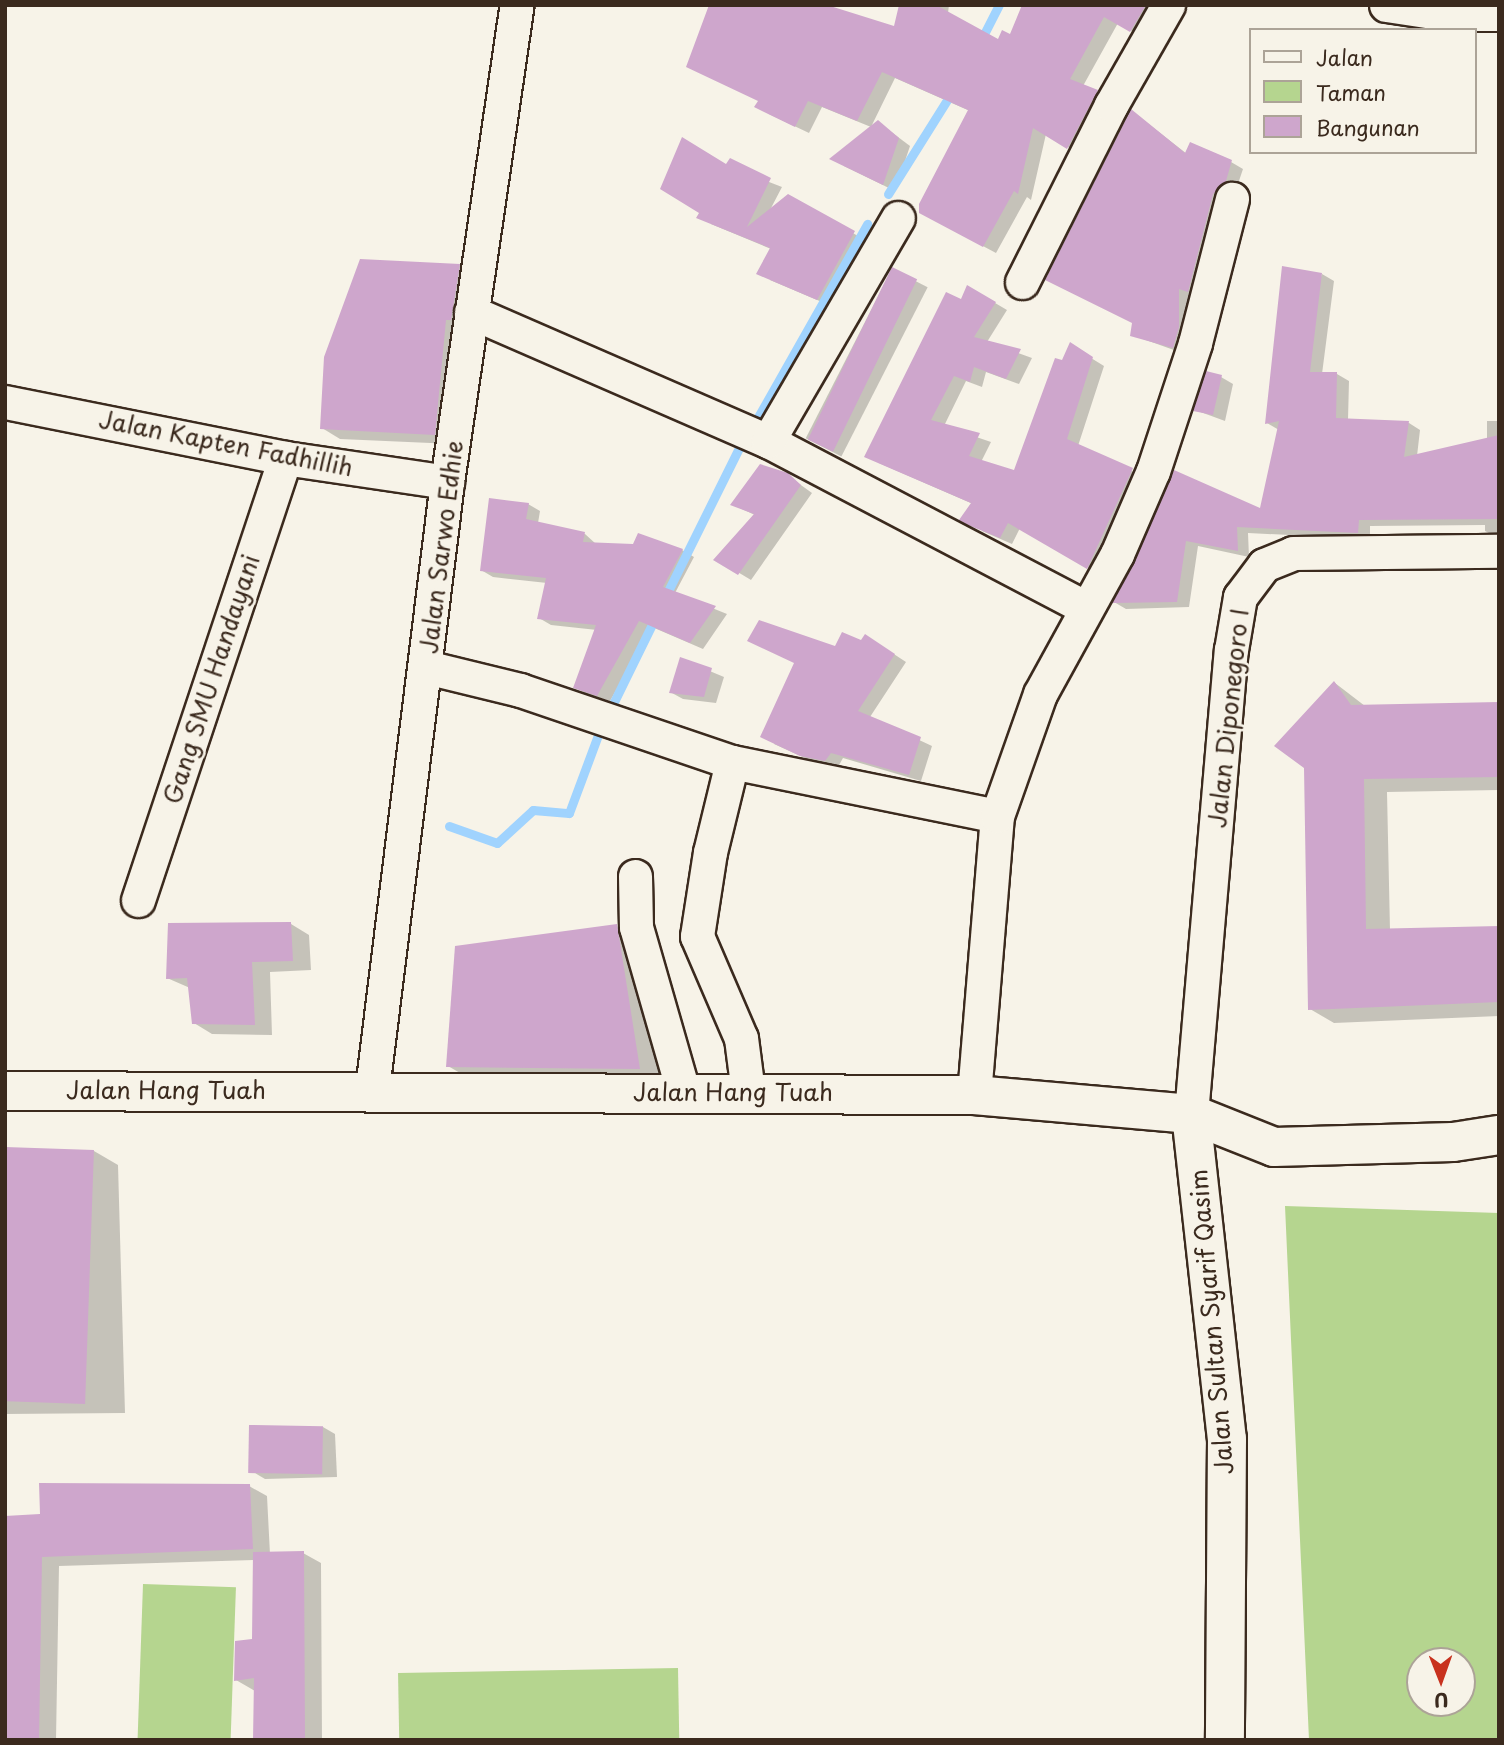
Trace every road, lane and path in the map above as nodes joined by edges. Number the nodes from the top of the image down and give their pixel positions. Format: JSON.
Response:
{"nodes":[{"id":1,"x":517,"y":5,"type":"edge"},
{"id":2,"x":1168,"y":5,"type":"edge"},
{"id":3,"x":1386,"y":5,"type":"edge"},
{"id":4,"x":1499,"y":15,"type":"edge"},
{"id":5,"x":1232,"y":199,"type":"dead end"},
{"id":6,"x":898,"y":218,"type":"dead end"},
{"id":7,"x":1022,"y":282,"type":"dead end"},
{"id":8,"x":471,"y":312,"type":"junction"},
{"id":9,"x":5,"y":402,"type":"edge"},
{"id":10,"x":768,"y":441,"type":"junction"},
{"id":11,"x":285,"y":458,"type":"junction"},
{"id":12,"x":447,"y":482,"type":"junction"},
{"id":13,"x":1499,"y":551,"type":"edge"},
{"id":14,"x":1084,"y":607,"type":"junction"},
{"id":15,"x":426,"y":667,"type":"junction"},
{"id":16,"x":732,"y":762,"type":"junction"},
{"id":17,"x":997,"y":816,"type":"junction"},
{"id":18,"x":635,"y":876,"type":"dead end"},
{"id":19,"x":138,"y":900,"type":"dead end"},
{"id":20,"x":372,"y":1089,"type":"junction"},
{"id":21,"x":5,"y":1091,"type":"edge"},
{"id":22,"x":683,"y":1091,"type":"junction"},
{"id":23,"x":748,"y":1092,"type":"junction"},
{"id":24,"x":974,"y":1095,"type":"junction"},
{"id":25,"x":1191,"y":1114,"type":"junction"},
{"id":26,"x":1499,"y":1135,"type":"edge"},
{"id":27,"x":1454,"y":1142,"type":"junction"},
{"id":28,"x":1499,"y":1153,"type":"edge"},
{"id":29,"x":1225,"y":1740,"type":"edge"}],
"edges":[{"from":1,"to":8,"type":"street","name":"Jalan Sarwo Edhie"},
{"from":2,"to":7,"type":"street"},
{"from":3,"to":4,"type":"street"},
{"from":5,"to":14,"type":"street"},
{"from":6,"to":10,"type":"street"},
{"from":8,"to":10,"type":"street"},
{"from":8,"to":12,"type":"street","name":"Jalan Sarwo Edhie"},
{"from":9,"to":11,"type":"street","name":"Jalan Kapten Fadhillih"},
{"from":10,"to":14,"type":"street"},
{"from":11,"to":12,"type":"street","name":"Jalan Kapten Fadhillih"},
{"from":11,"to":19,"type":"street","name":"Gang SMU Handayani"},
{"from":12,"to":15,"type":"street","name":"Jalan Sarwo Edhie"},
{"from":13,"to":25,"type":"street","name":"Jalan Diponegoro I"},
{"from":14,"to":17,"type":"street"},
{"from":15,"to":16,"type":"street"},
{"from":15,"to":20,"type":"street","name":"Jalan Sarwo Edhie"},
{"from":16,"to":17,"type":"street"},
{"from":16,"to":23,"type":"street"},
{"from":17,"to":24,"type":"street"},
{"from":18,"to":22,"type":"street"},
{"from":20,"to":21,"type":"main road","name":"Jalan Hang Tuah"},
{"from":20,"to":22,"type":"main road","name":"Jalan Hang Tuah"},
{"from":22,"to":23,"type":"main road","name":"Jalan Hang Tuah"},
{"from":23,"to":24,"type":"main road","name":"Jalan Hang Tuah"},
{"from":24,"to":25,"type":"main road","name":"Jalan Hang Tuah"},
{"from":25,"to":27,"type":"main road","name":"Jalan Hang Tuah"},
{"from":25,"to":29,"type":"main road","name":"Jalan Sultan Syarif Qasim"},
{"from":26,"to":27,"type":"main road","name":"Jalan Hang Tuah"},
{"from":27,"to":28,"type":"main road","name":"Jalan Hang Tuah"}]}
